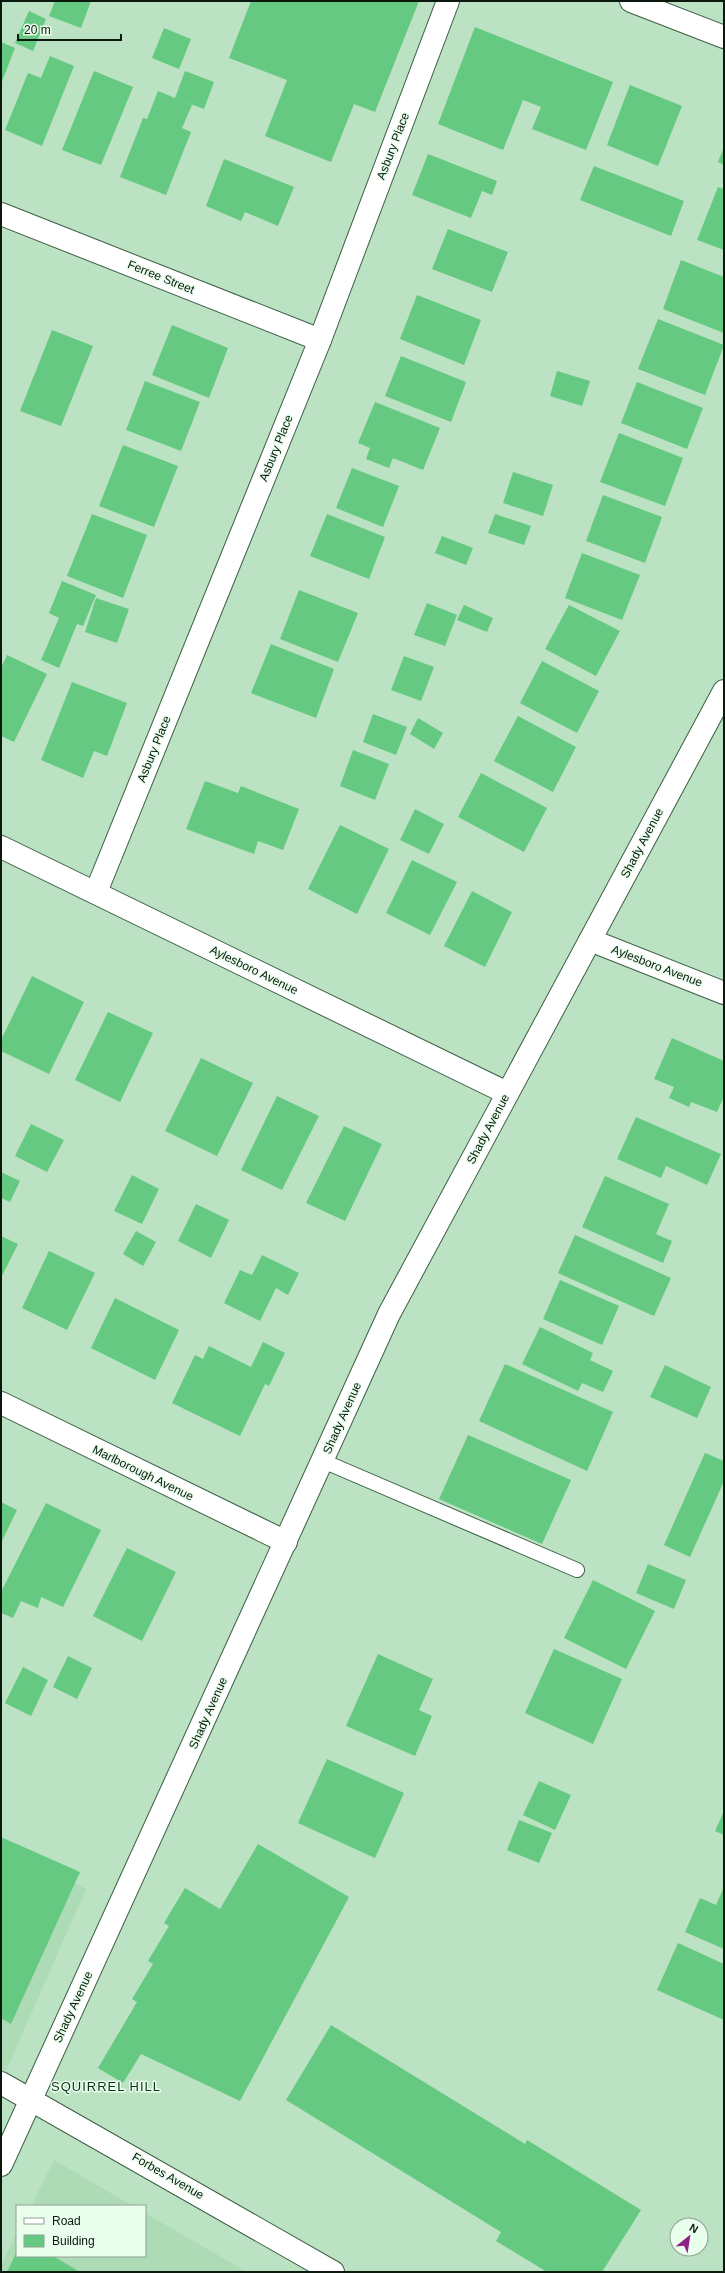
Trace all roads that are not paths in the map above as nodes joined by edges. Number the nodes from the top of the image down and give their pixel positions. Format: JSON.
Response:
{"nodes":[{"id":1,"x":448,"y":1,"type":"edge"},
{"id":2,"x":631,"y":1,"type":"edge"},
{"id":3,"x":724,"y":37,"type":"edge"},
{"id":4,"x":1,"y":214,"type":"edge"},
{"id":5,"x":320,"y":340,"type":"junction"},
{"id":6,"x":724,"y":691,"type":"edge"},
{"id":7,"x":1,"y":847,"type":"edge"},
{"id":8,"x":96,"y":892,"type":"junction"},
{"id":9,"x":590,"y":940,"type":"junction"},
{"id":10,"x":724,"y":993,"type":"edge"},
{"id":11,"x":507,"y":1093,"type":"junction"},
{"id":12,"x":1,"y":1403,"type":"edge"},
{"id":13,"x":322,"y":1461,"type":"junction"},
{"id":14,"x":286,"y":1542,"type":"junction"},
{"id":15,"x":577,"y":1570,"type":"dead end"},
{"id":16,"x":1,"y":2083,"type":"edge"},
{"id":17,"x":30,"y":2100,"type":"junction"},
{"id":18,"x":1,"y":2165,"type":"edge"},
{"id":19,"x":333,"y":2272,"type":"edge"}],
"edges":[{"from":1,"to":5,"type":"street","name":"Asbury Place"},
{"from":2,"to":3,"type":"street"},
{"from":4,"to":5,"type":"street","name":"Ferree Street"},
{"from":5,"to":8,"type":"street","name":"Asbury Place"},
{"from":6,"to":9,"type":"street","name":"Shady Avenue"},
{"from":7,"to":8,"type":"street","name":"Aylesboro Avenue"},
{"from":8,"to":11,"type":"street","name":"Aylesboro Avenue"},
{"from":9,"to":10,"type":"street","name":"Aylesboro Avenue"},
{"from":9,"to":11,"type":"street","name":"Shady Avenue"},
{"from":11,"to":13,"type":"street","name":"Shady Avenue"},
{"from":12,"to":14,"type":"street","name":"Marlborough Avenue"},
{"from":13,"to":14,"type":"street","name":"Shady Avenue"},
{"from":13,"to":15,"type":"lane"},
{"from":14,"to":17,"type":"street","name":"Shady Avenue"},
{"from":16,"to":17,"type":"street","name":"Forbes Avenue"},
{"from":17,"to":18,"type":"street","name":"Shady Avenue"},
{"from":17,"to":19,"type":"street","name":"Forbes Avenue"}]}
